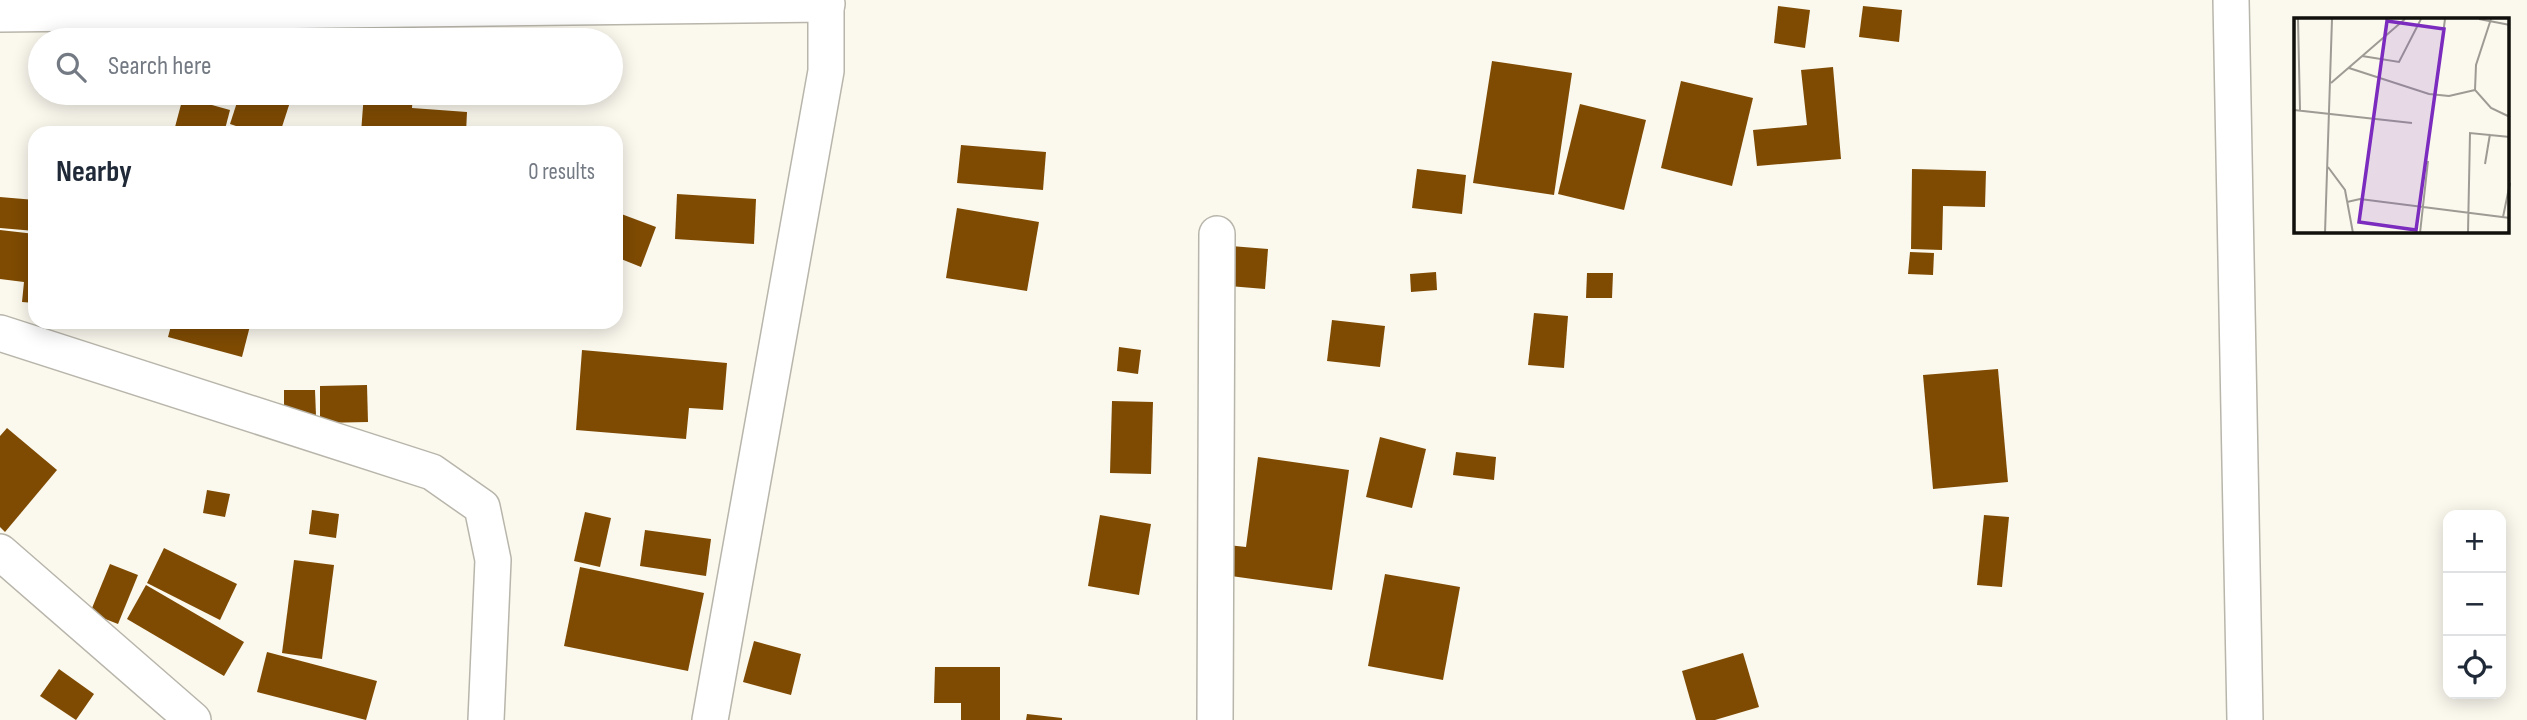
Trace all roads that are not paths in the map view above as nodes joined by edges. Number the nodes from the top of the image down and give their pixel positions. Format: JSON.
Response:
{"nodes":[{"id":1,"x":2231,"y":0,"type":"edge"},
{"id":2,"x":826,"y":2,"type":"edge"},
{"id":3,"x":0,"y":13,"type":"edge"},
{"id":4,"x":1216,"y":234,"type":"dead end"},
{"id":5,"x":0,"y":333,"type":"edge"},
{"id":6,"x":0,"y":552,"type":"edge"},
{"id":7,"x":193,"y":720,"type":"edge"},
{"id":8,"x":486,"y":720,"type":"edge"},
{"id":9,"x":710,"y":720,"type":"edge"},
{"id":10,"x":1215,"y":720,"type":"edge"},
{"id":11,"x":2245,"y":720,"type":"edge"}],
"edges":[{"from":1,"to":11,"type":"street"},
{"from":2,"to":3,"type":"street"},
{"from":2,"to":9,"type":"street"},
{"from":4,"to":10,"type":"street"},
{"from":5,"to":8,"type":"street"},
{"from":6,"to":7,"type":"street"}]}
